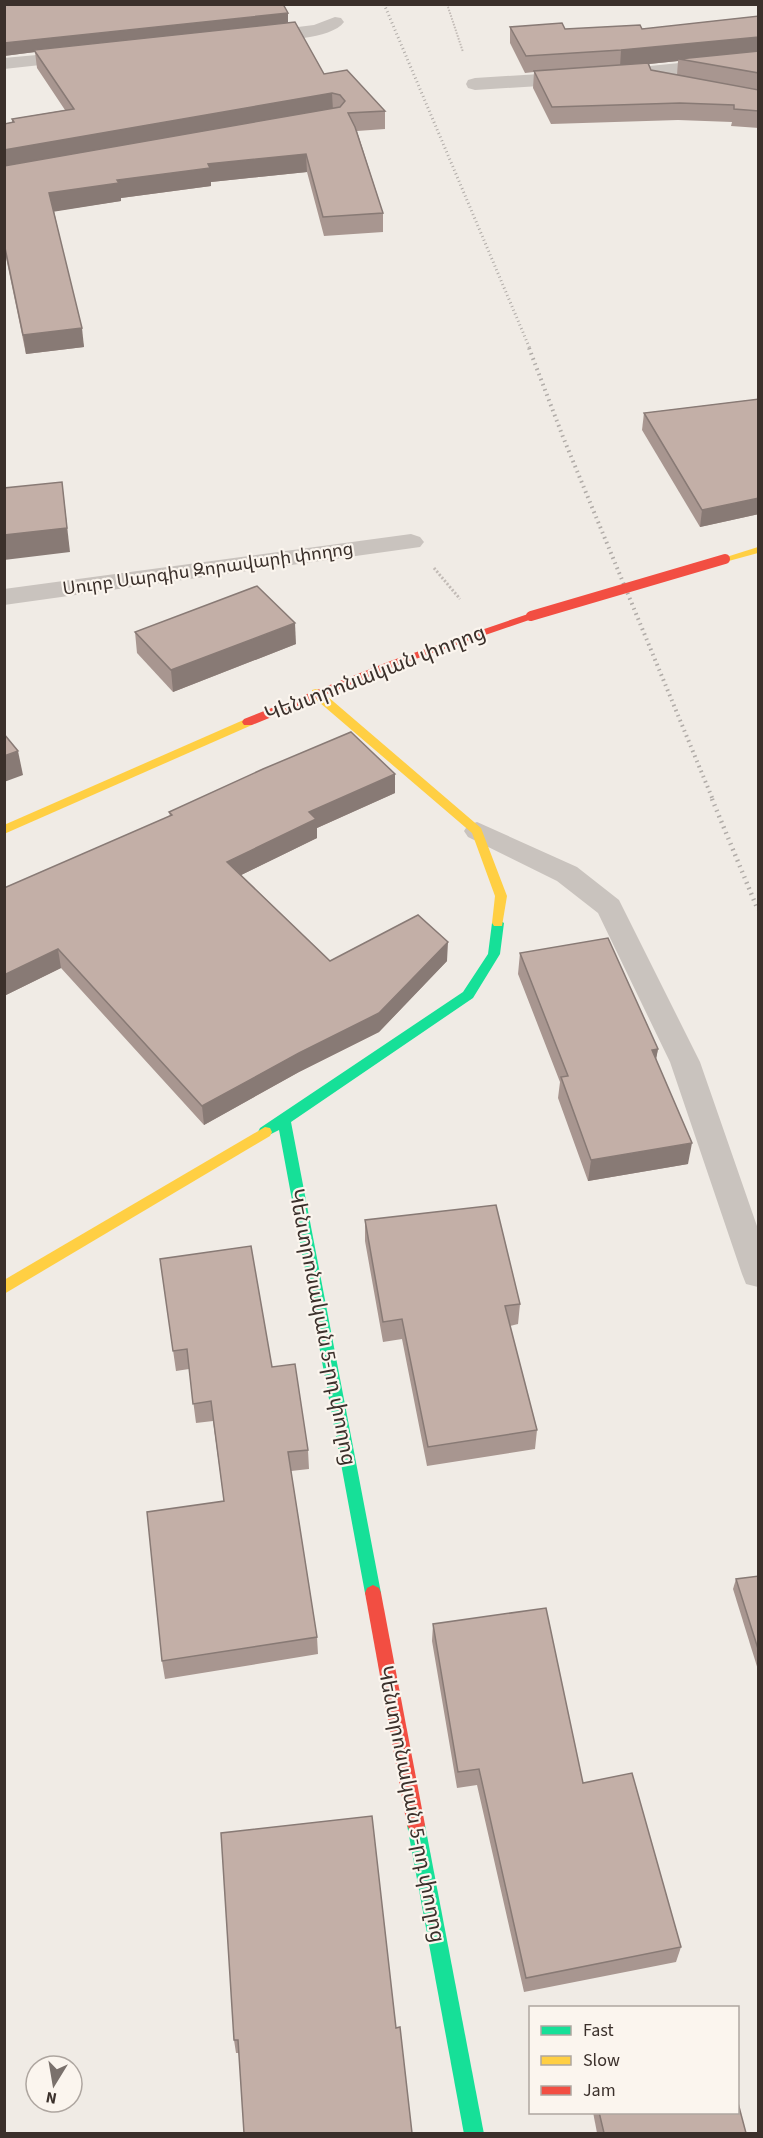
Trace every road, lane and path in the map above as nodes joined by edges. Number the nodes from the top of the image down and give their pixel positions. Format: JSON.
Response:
{"nodes":[{"id":1,"x":447,"y":4,"type":"edge"},
{"id":2,"x":335,"y":22,"type":"dead end"},
{"id":3,"x":237,"y":39,"type":"edge"},
{"id":4,"x":97,"y":54,"type":"edge"},
{"id":5,"x":759,"y":60,"type":"edge"},
{"id":6,"x":4,"y":64,"type":"edge"},
{"id":7,"x":620,"y":75,"type":"junction"},
{"id":8,"x":475,"y":84,"type":"joint"},
{"id":9,"x":689,"y":87,"type":"edge"},
{"id":10,"x":411,"y":542,"type":"joint"},
{"id":11,"x":759,"y":550,"type":"edge"},
{"id":12,"x":4,"y":597,"type":"edge"},
{"id":13,"x":486,"y":630,"type":"junction"},
{"id":14,"x":316,"y":693,"type":"junction"},
{"id":15,"x":4,"y":830,"type":"edge"},
{"id":16,"x":477,"y":831,"type":"junction"},
{"id":17,"x":284,"y":1121,"type":"junction"},
{"id":18,"x":759,"y":1274,"type":"edge"},
{"id":19,"x":4,"y":1288,"type":"edge"},
{"id":20,"x":474,"y":2133,"type":"edge"}],
"edges":[{"from":1,"to":8,"type":"path"},
{"from":2,"to":3,"type":"street"},
{"from":4,"to":6,"type":"street"},
{"from":5,"to":7,"type":"street"},
{"from":7,"to":8,"type":"street"},
{"from":7,"to":9,"type":"street"},
{"from":10,"to":12,"type":"street","name":"Սուրբ Սարգիս Զորավարի փողոց"},
{"from":10,"to":13,"type":"path"},
{"from":11,"to":13,"type":"street","name":"Կենտրոնական փողոց","bridge":true},
{"from":13,"to":14,"type":"street","name":"Կենտրոնական փողոց"},
{"from":14,"to":15,"type":"street","name":"Կենտրոնական փողոց"},
{"from":14,"to":16,"type":"street"},
{"from":16,"to":17,"type":"street"},
{"from":16,"to":18,"type":"lane"},
{"from":17,"to":19,"type":"street"},
{"from":17,"to":20,"type":"street","name":"Կենտրոնական 5-րդ փողոց"}]}
